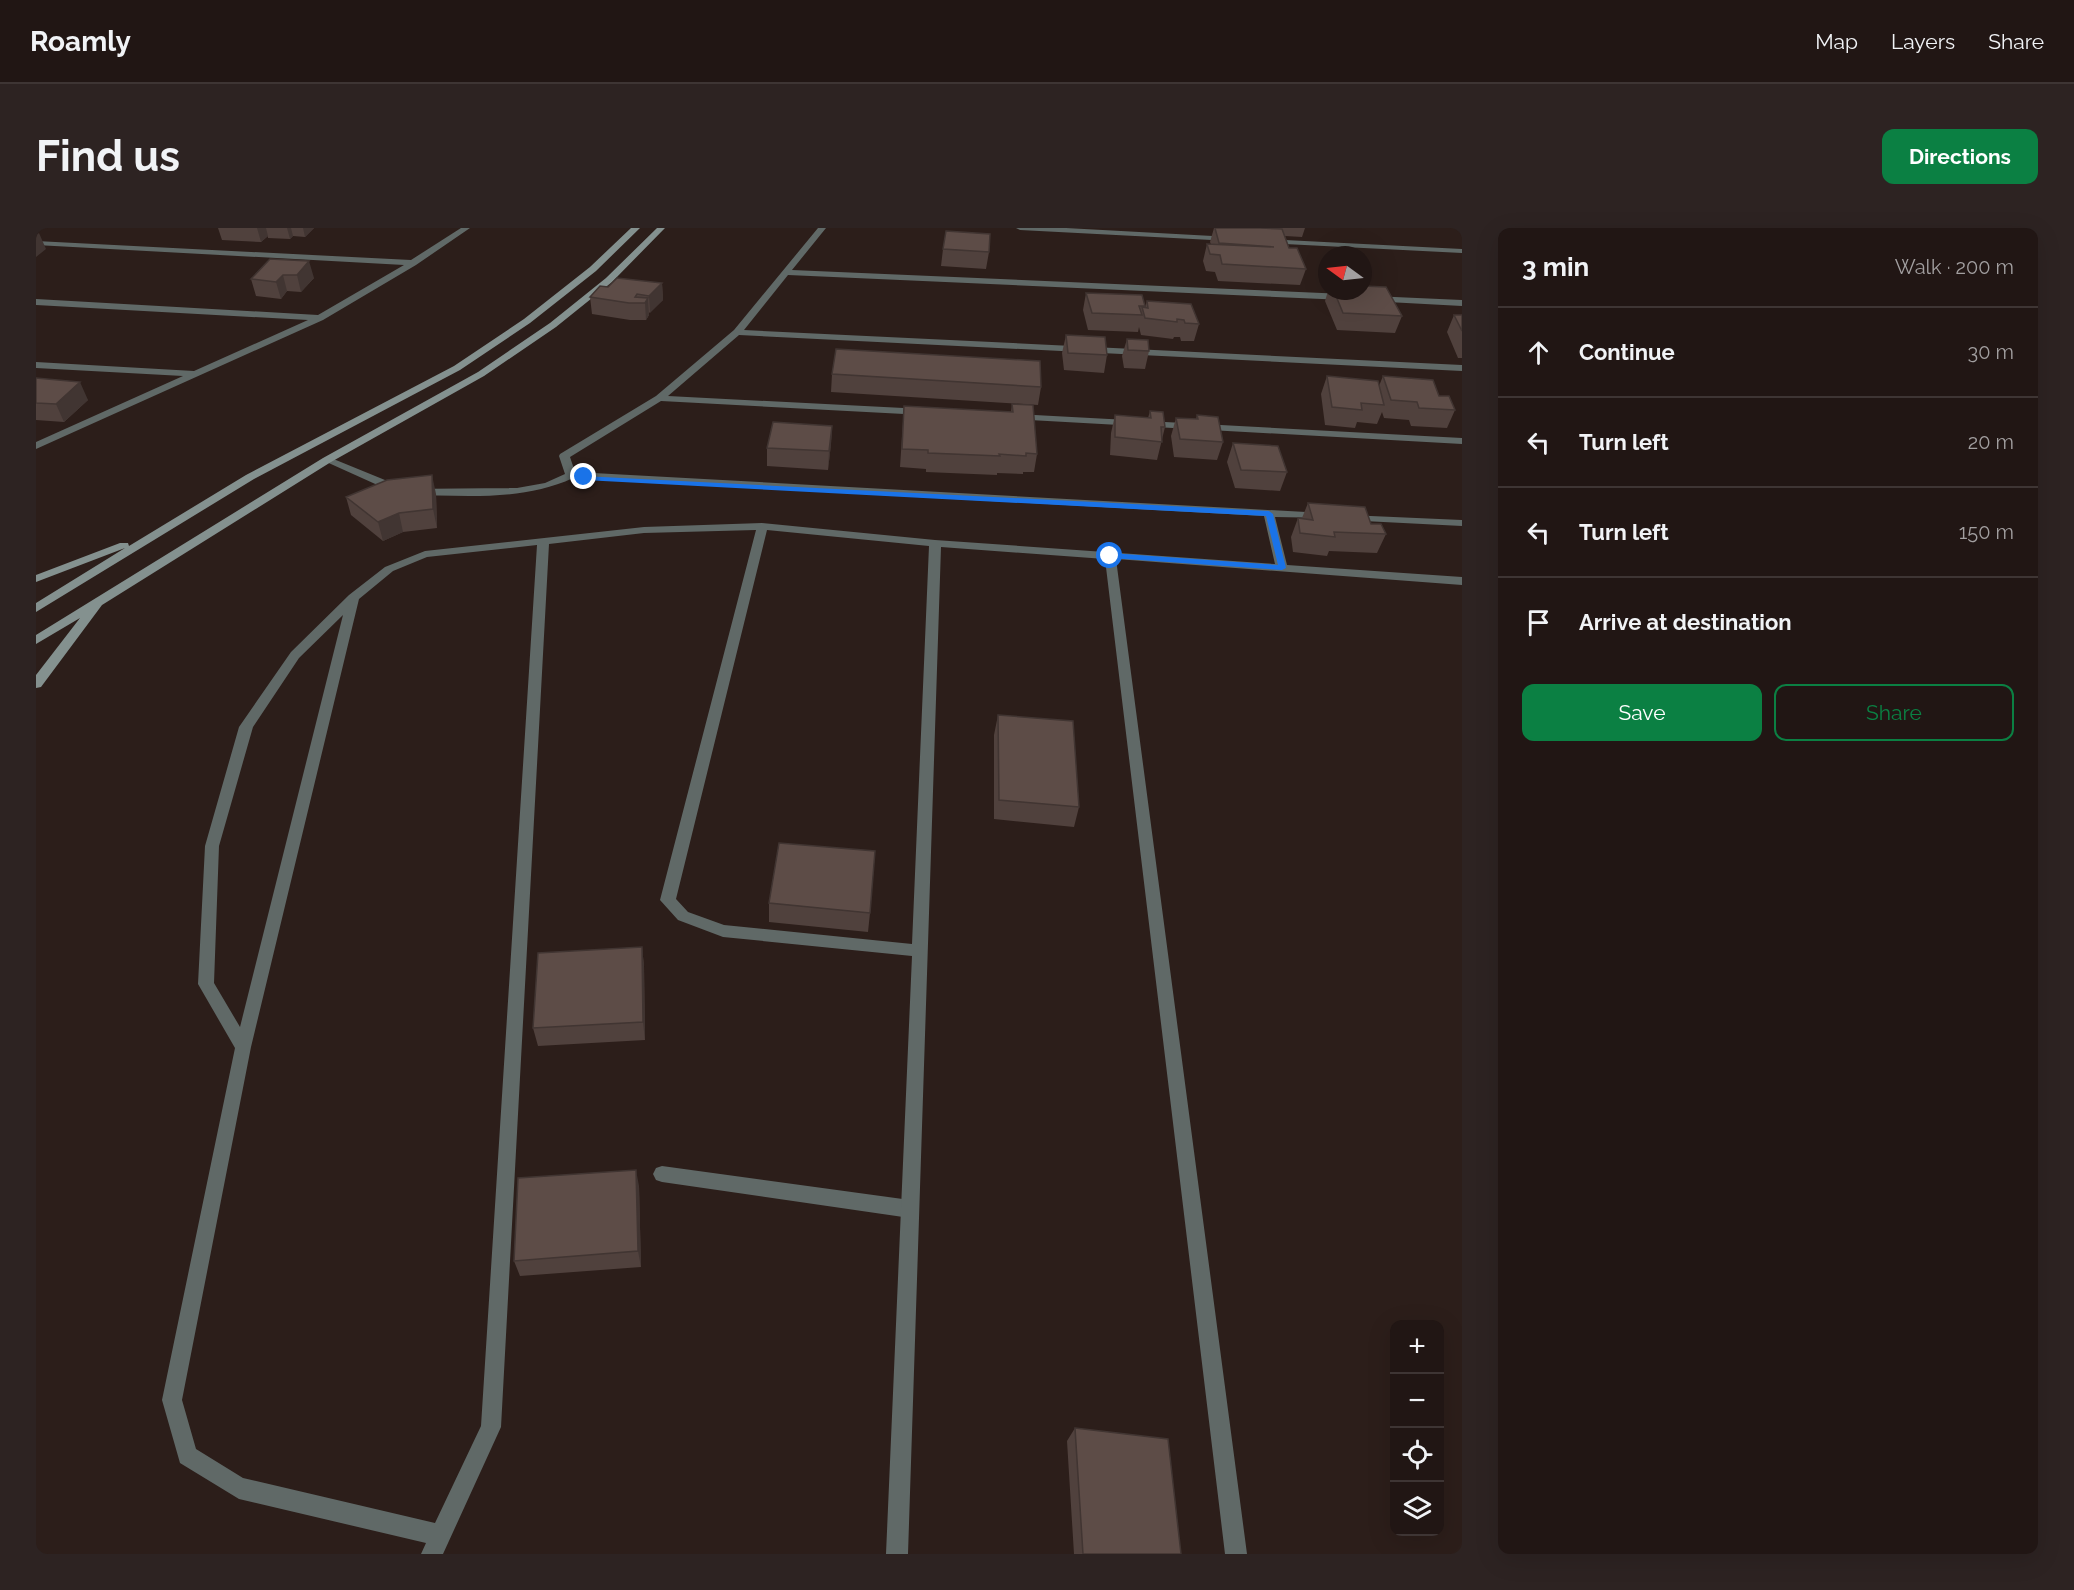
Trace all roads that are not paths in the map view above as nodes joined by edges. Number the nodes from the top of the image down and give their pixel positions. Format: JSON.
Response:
{"nodes":[{"id":1,"x":465,"y":228,"type":"edge"},
{"id":2,"x":636,"y":228,"type":"edge"},
{"id":3,"x":662,"y":228,"type":"edge"},
{"id":4,"x":822,"y":228,"type":"edge"},
{"id":5,"x":1020,"y":228,"type":"edge"},
{"id":6,"x":1235,"y":239,"type":"edge"},
{"id":7,"x":1259,"y":240,"type":"edge"},
{"id":8,"x":36,"y":243,"type":"edge"},
{"id":9,"x":1462,"y":251,"type":"edge"},
{"id":10,"x":413,"y":263,"type":"junction"},
{"id":11,"x":786,"y":272,"type":"junction"},
{"id":12,"x":1318,"y":296,"type":"edge"},
{"id":13,"x":1372,"y":298,"type":"edge"},
{"id":14,"x":36,"y":302,"type":"edge"},
{"id":15,"x":1462,"y":303,"type":"edge"},
{"id":16,"x":320,"y":318,"type":"junction"},
{"id":17,"x":737,"y":332,"type":"junction"},
{"id":18,"x":36,"y":365,"type":"edge"},
{"id":19,"x":1462,"y":368,"type":"edge"},
{"id":20,"x":199,"y":374,"type":"junction"},
{"id":21,"x":659,"y":398,"type":"junction"},
{"id":22,"x":935,"y":413,"type":"edge"},
{"id":23,"x":1007,"y":417,"type":"edge"},
{"id":24,"x":36,"y":439,"type":"edge"},
{"id":25,"x":52,"y":440,"type":"junction"},
{"id":26,"x":1462,"y":441,"type":"edge"},
{"id":27,"x":36,"y":446,"type":"edge"},
{"id":28,"x":327,"y":459,"type":"junction"},
{"id":29,"x":571,"y":475,"type":"junction"},
{"id":30,"x":1269,"y":514,"type":"junction"},
{"id":31,"x":1462,"y":524,"type":"edge"},
{"id":32,"x":762,"y":526,"type":"junction"},
{"id":33,"x":158,"y":533,"type":"junction"},
{"id":34,"x":543,"y":542,"type":"junction"},
{"id":35,"x":935,"y":543,"type":"junction"},
{"id":36,"x":1110,"y":556,"type":"junction"},
{"id":37,"x":1282,"y":568,"type":"junction"},
{"id":38,"x":36,"y":579,"type":"edge"},
{"id":39,"x":1462,"y":581,"type":"edge"},
{"id":40,"x":102,"y":597,"type":"junction"},
{"id":41,"x":353,"y":598,"type":"junction"},
{"id":42,"x":36,"y":608,"type":"edge"},
{"id":43,"x":36,"y":640,"type":"edge"},
{"id":44,"x":36,"y":684,"type":"edge"},
{"id":45,"x":920,"y":951,"type":"junction"},
{"id":46,"x":243,"y":1047,"type":"junction"},
{"id":47,"x":662,"y":1174,"type":"dead end"},
{"id":48,"x":910,"y":1209,"type":"junction"},
{"id":49,"x":440,"y":1535,"type":"junction"},
{"id":50,"x":432,"y":1554,"type":"edge"},
{"id":51,"x":897,"y":1554,"type":"edge"},
{"id":52,"x":1236,"y":1554,"type":"edge"}],
"edges":[{"from":1,"to":10,"type":"street"},
{"from":2,"to":33,"type":"street"},
{"from":3,"to":28,"type":"street"},
{"from":4,"to":11,"type":"street"},
{"from":5,"to":6,"type":"street"},
{"from":7,"to":9,"type":"street"},
{"from":8,"to":10,"type":"street"},
{"from":10,"to":16,"type":"street"},
{"from":11,"to":12,"type":"street"},
{"from":11,"to":17,"type":"street"},
{"from":13,"to":15,"type":"street"},
{"from":14,"to":16,"type":"street"},
{"from":16,"to":20,"type":"street"},
{"from":17,"to":19,"type":"street"},
{"from":17,"to":21,"type":"street"},
{"from":18,"to":20,"type":"street"},
{"from":20,"to":25,"type":"street"},
{"from":21,"to":22,"type":"street"},
{"from":21,"to":29,"type":"street"},
{"from":23,"to":26,"type":"street"},
{"from":24,"to":25,"type":"street"},
{"from":25,"to":27,"type":"street"},
{"from":28,"to":29,"type":"street"},
{"from":28,"to":40,"type":"street"},
{"from":29,"to":30,"type":"street"},
{"from":30,"to":31,"type":"street"},
{"from":30,"to":37,"type":"street"},
{"from":32,"to":34,"type":"street"},
{"from":32,"to":35,"type":"street"},
{"from":32,"to":45,"type":"street"},
{"from":33,"to":38,"type":"street"},
{"from":33,"to":42,"type":"street"},
{"from":34,"to":41,"type":"street"},
{"from":34,"to":49,"type":"street"},
{"from":35,"to":36,"type":"street"},
{"from":35,"to":45,"type":"street"},
{"from":36,"to":37,"type":"street"},
{"from":36,"to":52,"type":"street"},
{"from":37,"to":39,"type":"street"},
{"from":40,"to":43,"type":"street"},
{"from":40,"to":44,"type":"street"},
{"from":41,"to":46,"type":"street"},
{"from":41,"to":46,"type":"street"},
{"from":45,"to":48,"type":"street"},
{"from":46,"to":49,"type":"street"},
{"from":47,"to":48,"type":"street"},
{"from":48,"to":51,"type":"street"},
{"from":49,"to":50,"type":"street"}]}
